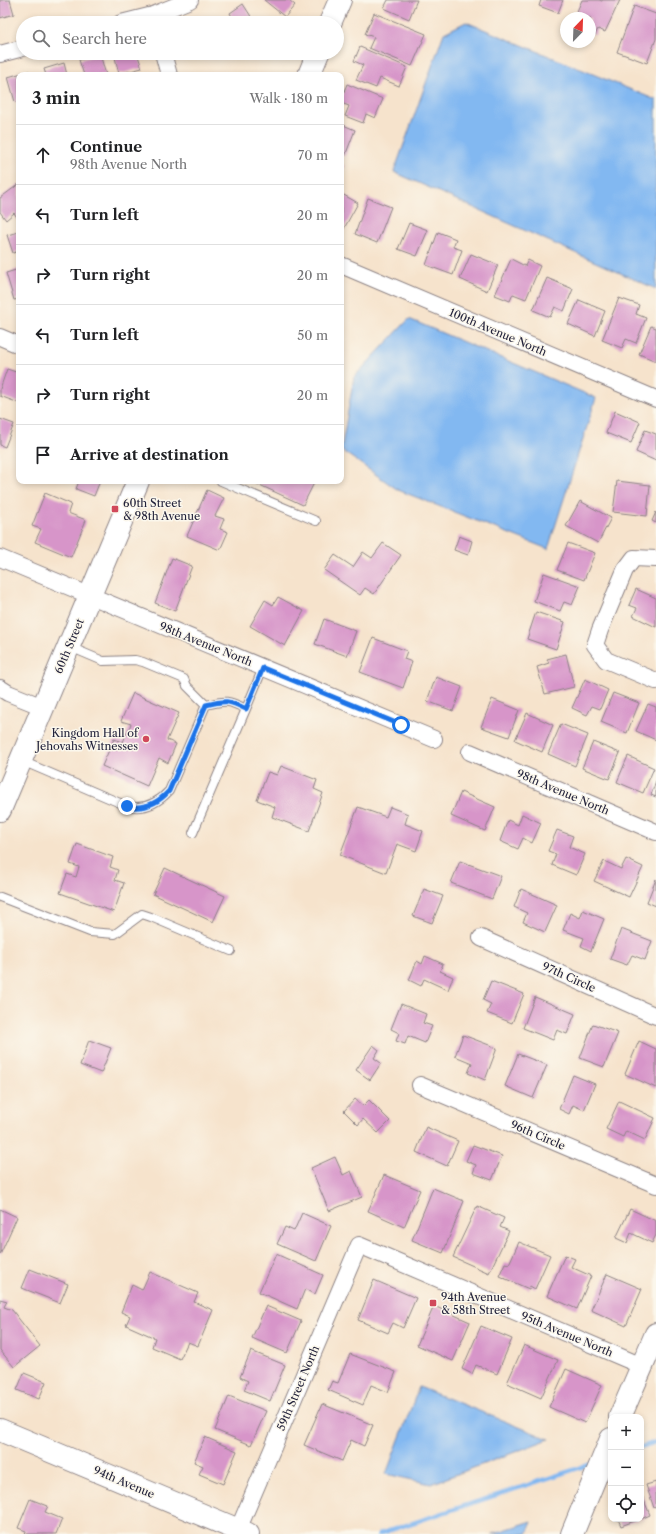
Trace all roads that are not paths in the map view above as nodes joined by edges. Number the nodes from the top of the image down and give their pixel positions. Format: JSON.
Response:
{"nodes":[{"id":1,"x":190,"y":0,"type":"edge"},
{"id":2,"x":340,"y":0,"type":"edge"},
{"id":3,"x":152,"y":13,"type":"edge"},
{"id":4,"x":333,"y":16,"type":"edge"},
{"id":5,"x":16,"y":50,"type":"edge"},
{"id":6,"x":0,"y":54,"type":"edge"},
{"id":7,"x":165,"y":60,"type":"edge"},
{"id":8,"x":315,"y":60,"type":"edge"},
{"id":9,"x":168,"y":72,"type":"edge"},
{"id":10,"x":310,"y":72,"type":"edge"},
{"id":11,"x":344,"y":266,"type":"edge"},
{"id":12,"x":0,"y":337,"type":"edge"},
{"id":13,"x":16,"y":344,"type":"edge"},
{"id":14,"x":656,"y":399,"type":"edge"},
{"id":15,"x":137,"y":484,"type":"edge"},
{"id":16,"x":228,"y":484,"type":"edge"},
{"id":17,"x":316,"y":521,"type":"dead end"},
{"id":18,"x":0,"y":558,"type":"edge"},
{"id":19,"x":656,"y":559,"type":"edge"},
{"id":20,"x":90,"y":596,"type":"junction"},
{"id":21,"x":69,"y":646,"type":"junction"},
{"id":22,"x":263,"y":668,"type":"junction"},
{"id":23,"x":656,"y":681,"type":"edge"},
{"id":24,"x":0,"y":688,"type":"edge"},
{"id":25,"x":206,"y":705,"type":"junction"},
{"id":26,"x":43,"y":707,"type":"junction"},
{"id":27,"x":246,"y":709,"type":"junction"},
{"id":28,"x":434,"y":739,"type":"dead end"},
{"id":29,"x":470,"y":752,"type":"dead end"},
{"id":30,"x":21,"y":761,"type":"junction"},
{"id":31,"x":0,"y":810,"type":"edge"},
{"id":32,"x":656,"y":832,"type":"edge"},
{"id":33,"x":193,"y":834,"type":"dead end"},
{"id":34,"x":0,"y":897,"type":"edge"},
{"id":35,"x":481,"y":938,"type":"dead end"},
{"id":36,"x":231,"y":951,"type":"dead end"},
{"id":37,"x":656,"y":1016,"type":"edge"},
{"id":38,"x":420,"y":1085,"type":"dead end"},
{"id":39,"x":656,"y":1185,"type":"edge"},
{"id":40,"x":359,"y":1245,"type":"joint"},
{"id":41,"x":656,"y":1334,"type":"edge"},
{"id":42,"x":642,"y":1366,"type":"junction"},
{"id":43,"x":622,"y":1414,"type":"edge"},
{"id":44,"x":0,"y":1430,"type":"edge"},
{"id":45,"x":608,"y":1446,"type":"edge"},
{"id":46,"x":243,"y":1532,"type":"edge"},
{"id":47,"x":572,"y":1534,"type":"edge"}],
"edges":[{"from":1,"to":3,"type":"street"},
{"from":2,"to":4,"type":"street"},
{"from":5,"to":6,"type":"street"},
{"from":7,"to":9,"type":"street"},
{"from":8,"to":10,"type":"street"},
{"from":11,"to":14,"type":"street","name":"100th Avenue North"},
{"from":12,"to":13,"type":"street"},
{"from":15,"to":20,"type":"street","name":"60th Street"},
{"from":16,"to":17,"type":"lane"},
{"from":18,"to":20,"type":"street","name":"98th Avenue North"},
{"from":19,"to":23,"type":"street"},
{"from":20,"to":21,"type":"street","name":"60th Street"},
{"from":20,"to":22,"type":"street","name":"98th Avenue North"},
{"from":21,"to":25,"type":"lane"},
{"from":21,"to":26,"type":"street","name":"60th Street"},
{"from":22,"to":27,"type":"lane"},
{"from":22,"to":28,"type":"street","name":"98th Avenue North"},
{"from":24,"to":26,"type":"street"},
{"from":25,"to":27,"type":"lane"},
{"from":25,"to":30,"type":"lane"},
{"from":26,"to":30,"type":"street","name":"60th Street"},
{"from":27,"to":33,"type":"lane"},
{"from":29,"to":32,"type":"street","name":"98th Avenue North"},
{"from":30,"to":31,"type":"street","name":"60th Street"},
{"from":34,"to":36,"type":"lane"},
{"from":35,"to":37,"type":"street","name":"97th Circle"},
{"from":38,"to":39,"type":"street","name":"96th Circle"},
{"from":40,"to":42,"type":"street","name":"95th Avenue North"},
{"from":40,"to":46,"type":"street","name":"59th Street North"},
{"from":41,"to":42,"type":"street"},
{"from":42,"to":43,"type":"street"},
{"from":44,"to":46,"type":"street","name":"94th Avenue"},
{"from":45,"to":47,"type":"street"}]}
